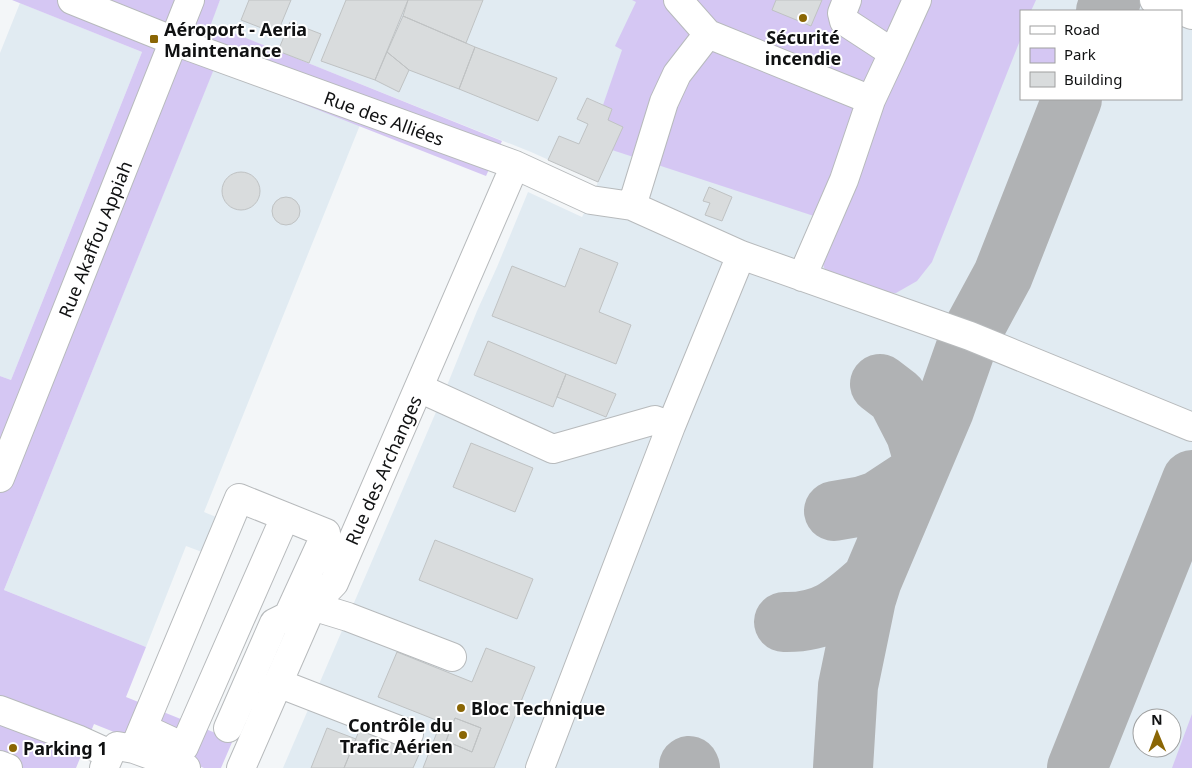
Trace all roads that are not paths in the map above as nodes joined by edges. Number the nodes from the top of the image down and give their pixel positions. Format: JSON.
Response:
{"nodes":[{"id":1,"x":72,"y":0,"type":"edge"},
{"id":2,"x":190,"y":0,"type":"edge"},
{"id":3,"x":678,"y":0,"type":"edge"},
{"id":4,"x":847,"y":0,"type":"edge"},
{"id":5,"x":917,"y":0,"type":"edge"},
{"id":6,"x":1154,"y":0,"type":"edge"},
{"id":7,"x":1179,"y":10,"type":"edge"},
{"id":8,"x":708,"y":34,"type":"junction"},
{"id":9,"x":174,"y":41,"type":"junction"},
{"id":10,"x":893,"y":53,"type":"junction"},
{"id":11,"x":871,"y":100,"type":"junction"},
{"id":12,"x":515,"y":165,"type":"junction"},
{"id":13,"x":632,"y":206,"type":"junction"},
{"id":14,"x":741,"y":255,"type":"junction"},
{"id":15,"x":802,"y":277,"type":"junction"},
{"id":16,"x":419,"y":388,"type":"junction"},
{"id":17,"x":671,"y":426,"type":"junction"},
{"id":18,"x":1192,"y":427,"type":"edge"},
{"id":19,"x":0,"y":478,"type":"edge"},
{"id":20,"x":285,"y":517,"type":"junction"},
{"id":21,"x":312,"y":606,"type":"junction"},
{"id":22,"x":452,"y":657,"type":"dead end"},
{"id":23,"x":278,"y":683,"type":"junction"},
{"id":24,"x":0,"y":710,"type":"edge"},
{"id":25,"x":228,"y":728,"type":"dead end"},
{"id":26,"x":409,"y":734,"type":"dead end"},
{"id":27,"x":126,"y":754,"type":"edge"},
{"id":28,"x":0,"y":765,"type":"edge"},
{"id":29,"x":8,"y":768,"type":"edge"},
{"id":30,"x":186,"y":768,"type":"edge"},
{"id":31,"x":241,"y":768,"type":"edge"},
{"id":32,"x":540,"y":768,"type":"edge"}],
"edges":[{"from":1,"to":9,"type":"main road","name":"Rue des Alliées"},
{"from":2,"to":9,"type":"main road","name":"Rue Akaffou Appiah"},
{"from":3,"to":8,"type":"main road"},
{"from":4,"to":10,"type":"main road"},
{"from":5,"to":10,"type":"main road"},
{"from":6,"to":7,"type":"main road"},
{"from":8,"to":11,"type":"main road"},
{"from":8,"to":13,"type":"main road"},
{"from":9,"to":12,"type":"main road","name":"Rue des Alliées"},
{"from":9,"to":19,"type":"main road","name":"Rue Akaffou Appiah"},
{"from":10,"to":11,"type":"main road"},
{"from":11,"to":15,"type":"main road"},
{"from":12,"to":13,"type":"main road","name":"Rue des Alliées"},
{"from":12,"to":16,"type":"main road","name":"Rue des Archanges"},
{"from":13,"to":14,"type":"main road","name":"Rue des Alliées"},
{"from":14,"to":15,"type":"main road","name":"Rue des Alliées"},
{"from":14,"to":17,"type":"main road"},
{"from":15,"to":18,"type":"main road","name":"Rue des Alliées"},
{"from":16,"to":17,"type":"main road"},
{"from":16,"to":21,"type":"main road","name":"Rue des Archanges"},
{"from":17,"to":32,"type":"main road"},
{"from":20,"to":25,"type":"main road"},
{"from":20,"to":27,"type":"main road"},
{"from":20,"to":27,"type":"main road"},
{"from":21,"to":22,"type":"main road"},
{"from":21,"to":23,"type":"main road","name":"Rue des Archanges"},
{"from":23,"to":26,"type":"main road"},
{"from":23,"to":31,"type":"main road","name":"Rue des Archanges"},
{"from":24,"to":27,"type":"main road"},
{"from":27,"to":30,"type":"main road"},
{"from":28,"to":29,"type":"main road"}]}
